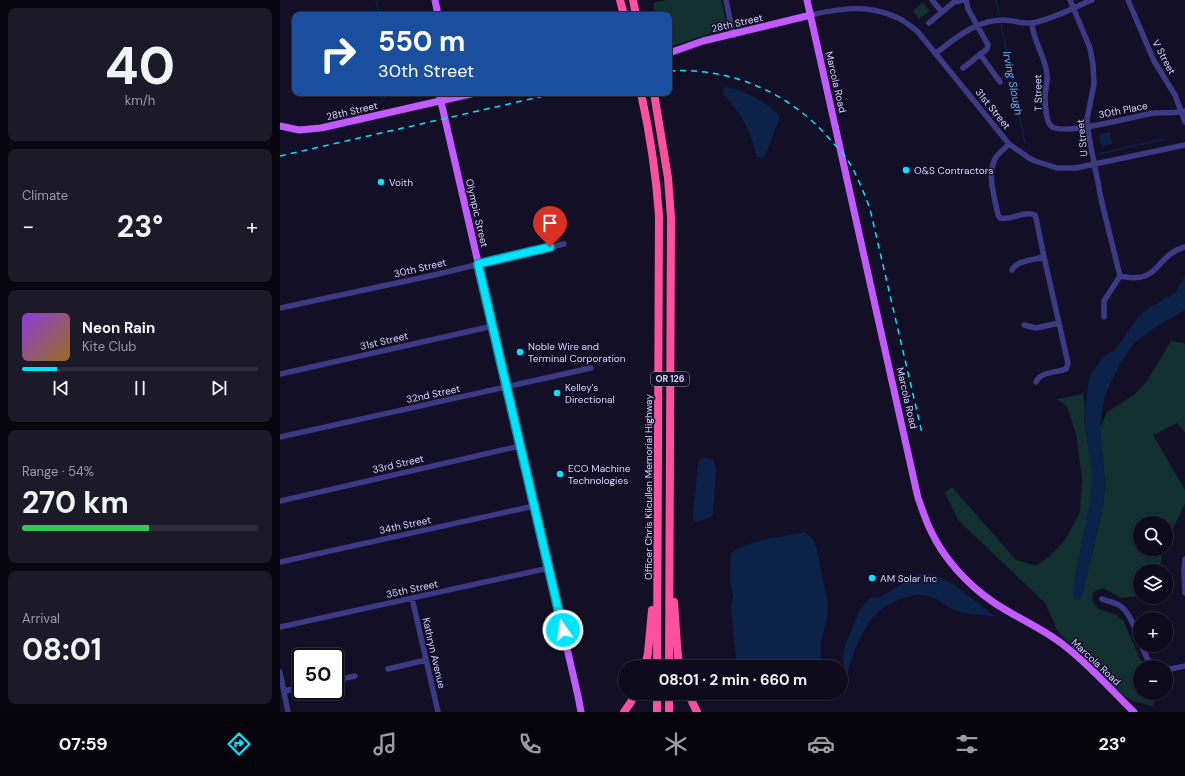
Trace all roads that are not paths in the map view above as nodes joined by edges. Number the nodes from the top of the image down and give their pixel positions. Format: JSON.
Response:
{"nodes":[{"id":1,"x":435,"y":0,"type":"edge"},
{"id":2,"x":620,"y":0,"type":"edge"},
{"id":3,"x":633,"y":0,"type":"edge"},
{"id":4,"x":726,"y":0,"type":"edge"},
{"id":5,"x":807,"y":0,"type":"edge"},
{"id":6,"x":932,"y":0,"type":"edge"},
{"id":7,"x":964,"y":0,"type":"edge"},
{"id":8,"x":1070,"y":0,"type":"edge"},
{"id":9,"x":1092,"y":0,"type":"edge"},
{"id":10,"x":1128,"y":0,"type":"edge"},
{"id":11,"x":1073,"y":8,"type":"junction"},
{"id":12,"x":437,"y":12,"type":"edge"},
{"id":13,"x":623,"y":12,"type":"edge"},
{"id":14,"x":635,"y":12,"type":"edge"},
{"id":15,"x":942,"y":12,"type":"junction"},
{"id":16,"x":811,"y":15,"type":"junction"},
{"id":17,"x":929,"y":23,"type":"dead end"},
{"id":18,"x":1032,"y":23,"type":"junction"},
{"id":19,"x":976,"y":25,"type":"junction"},
{"id":20,"x":734,"y":35,"type":"junction"},
{"id":21,"x":672,"y":52,"type":"edge"},
{"id":22,"x":936,"y":53,"type":"junction"},
{"id":23,"x":980,"y":54,"type":"junction"},
{"id":24,"x":963,"y":68,"type":"dead end"},
{"id":25,"x":1000,"y":82,"type":"dead end"},
{"id":26,"x":642,"y":96,"type":"edge"},
{"id":27,"x":654,"y":96,"type":"edge"},
{"id":28,"x":440,"y":97,"type":"edge"},
{"id":29,"x":1183,"y":112,"type":"edge"},
{"id":30,"x":1185,"y":122,"type":"edge"},
{"id":31,"x":280,"y":126,"type":"edge"},
{"id":32,"x":1088,"y":126,"type":"junction"},
{"id":33,"x":1009,"y":144,"type":"junction"},
{"id":34,"x":1185,"y":144,"type":"edge"},
{"id":35,"x":1094,"y":165,"type":"junction"},
{"id":36,"x":564,"y":244,"type":"dead end"},
{"id":37,"x":1185,"y":246,"type":"edge"},
{"id":38,"x":1044,"y":257,"type":"junction"},
{"id":39,"x":478,"y":264,"type":"junction"},
{"id":40,"x":1012,"y":270,"type":"dead end"},
{"id":41,"x":1120,"y":276,"type":"junction"},
{"id":42,"x":280,"y":308,"type":"edge"},
{"id":43,"x":1104,"y":317,"type":"dead end"},
{"id":44,"x":1059,"y":323,"type":"junction"},
{"id":45,"x":1024,"y":325,"type":"dead end"},
{"id":46,"x":493,"y":326,"type":"junction"},
{"id":47,"x":591,"y":368,"type":"dead end"},
{"id":48,"x":280,"y":374,"type":"edge"},
{"id":49,"x":1036,"y":382,"type":"dead end"},
{"id":50,"x":506,"y":387,"type":"junction"},
{"id":51,"x":280,"y":437,"type":"edge"},
{"id":52,"x":520,"y":446,"type":"junction"},
{"id":53,"x":280,"y":501,"type":"edge"},
{"id":54,"x":534,"y":506,"type":"junction"},
{"id":55,"x":670,"y":538,"type":"junction"},
{"id":56,"x":657,"y":555,"type":"junction"},
{"id":57,"x":1185,"y":559,"type":"edge"},
{"id":58,"x":280,"y":562,"type":"edge"},
{"id":59,"x":549,"y":568,"type":"junction"},
{"id":60,"x":1185,"y":593,"type":"edge"},
{"id":61,"x":412,"y":598,"type":"junction"},
{"id":62,"x":1102,"y":599,"type":"dead end"},
{"id":63,"x":280,"y":627,"type":"edge"},
{"id":64,"x":1133,"y":627,"type":"edge"},
{"id":65,"x":426,"y":660,"type":"junction"},
{"id":66,"x":646,"y":660,"type":"edge"},
{"id":67,"x":657,"y":660,"type":"edge"},
{"id":68,"x":669,"y":660,"type":"edge"},
{"id":69,"x":679,"y":660,"type":"edge"},
{"id":70,"x":1185,"y":666,"type":"edge"},
{"id":71,"x":388,"y":669,"type":"dead end"},
{"id":72,"x":1173,"y":669,"type":"edge"},
{"id":73,"x":280,"y":672,"type":"edge"},
{"id":74,"x":355,"y":676,"type":"dead end"},
{"id":75,"x":344,"y":678,"type":"edge"},
{"id":76,"x":292,"y":689,"type":"edge"},
{"id":77,"x":284,"y":691,"type":"junction"},
{"id":78,"x":632,"y":700,"type":"edge"},
{"id":79,"x":657,"y":700,"type":"edge"},
{"id":80,"x":669,"y":700,"type":"edge"},
{"id":81,"x":691,"y":700,"type":"edge"},
{"id":82,"x":288,"y":712,"type":"edge"},
{"id":83,"x":438,"y":712,"type":"edge"},
{"id":84,"x":581,"y":712,"type":"edge"},
{"id":85,"x":624,"y":712,"type":"edge"},
{"id":86,"x":657,"y":712,"type":"edge"},
{"id":87,"x":669,"y":712,"type":"edge"},
{"id":88,"x":697,"y":712,"type":"edge"},
{"id":89,"x":1134,"y":712,"type":"edge"}],
"edges":[{"from":1,"to":12,"type":"main road"},
{"from":2,"to":13,"type":"highway"},
{"from":3,"to":14,"type":"highway"},
{"from":4,"to":20,"type":"street"},
{"from":5,"to":16,"type":"main road","name":"Marcola Road"},
{"from":6,"to":15,"type":"street"},
{"from":7,"to":15,"type":"street"},
{"from":7,"to":19,"type":"street"},
{"from":8,"to":11,"type":"street","name":"U Street"},
{"from":9,"to":11,"type":"street"},
{"from":10,"to":29,"type":"street","name":"V Street"},
{"from":11,"to":18,"type":"street"},
{"from":11,"to":32,"type":"street","name":"U Street"},
{"from":15,"to":17,"type":"street"},
{"from":16,"to":20,"type":"main road","name":"28th Street"},
{"from":16,"to":22,"type":"street","name":"31st Street"},
{"from":16,"to":89,"type":"main road","name":"Marcola Road"},
{"from":18,"to":19,"type":"street"},
{"from":18,"to":32,"type":"street","name":"T Street"},
{"from":19,"to":22,"type":"street"},
{"from":19,"to":23,"type":"street"},
{"from":20,"to":21,"type":"main road","name":"28th Street"},
{"from":22,"to":33,"type":"street","name":"31st Street"},
{"from":23,"to":24,"type":"street"},
{"from":23,"to":25,"type":"street"},
{"from":26,"to":56,"type":"highway","name":"Officer Chris Kilcullen Memorial Highway","number":"OR 126"},
{"from":27,"to":55,"type":"highway","number":"OR 126"},
{"from":28,"to":31,"type":"main road","name":"28th Street"},
{"from":28,"to":39,"type":"main road","name":"Olympic Street"},
{"from":29,"to":30,"type":"street","name":"V Street"},
{"from":29,"to":32,"type":"street","name":"30th Place"},
{"from":32,"to":35,"type":"street","name":"U Street"},
{"from":33,"to":35,"type":"street","name":"31st Street"},
{"from":33,"to":38,"type":"street"},
{"from":34,"to":35,"type":"street","name":"31st Street"},
{"from":35,"to":41,"type":"street","name":"U Street"},
{"from":36,"to":39,"type":"street","name":"30th Street"},
{"from":37,"to":41,"type":"street"},
{"from":38,"to":40,"type":"street"},
{"from":38,"to":44,"type":"street"},
{"from":39,"to":42,"type":"street","name":"30th Street"},
{"from":39,"to":46,"type":"main road","name":"Olympic Street"},
{"from":41,"to":43,"type":"street"},
{"from":44,"to":45,"type":"street"},
{"from":44,"to":49,"type":"street"},
{"from":46,"to":48,"type":"street","name":"31st Street"},
{"from":46,"to":50,"type":"main road","name":"Olympic Street"},
{"from":47,"to":50,"type":"street","name":"32nd Street"},
{"from":50,"to":51,"type":"street","name":"32nd Street"},
{"from":50,"to":52,"type":"main road","name":"Olympic Street"},
{"from":52,"to":53,"type":"street","name":"33rd Street"},
{"from":52,"to":54,"type":"main road","name":"Olympic Street"},
{"from":54,"to":58,"type":"street","name":"34th Street"},
{"from":54,"to":59,"type":"main road","name":"Olympic Street"},
{"from":55,"to":68,"type":"highway","number":"OR 126"},
{"from":55,"to":69,"type":"highway"},
{"from":56,"to":66,"type":"highway"},
{"from":56,"to":67,"type":"highway","name":"Officer Chris Kilcullen Memorial Highway","number":"OR 126"},
{"from":57,"to":60,"type":"street"},
{"from":59,"to":61,"type":"street","name":"35th Street"},
{"from":59,"to":84,"type":"main road","name":"Olympic Street"},
{"from":61,"to":63,"type":"street","name":"35th Street"},
{"from":61,"to":65,"type":"street","name":"Kathryn Avenue"},
{"from":62,"to":64,"type":"street"},
{"from":65,"to":71,"type":"street"},
{"from":65,"to":83,"type":"street","name":"Kathryn Avenue"},
{"from":70,"to":72,"type":"street"},
{"from":73,"to":77,"type":"street"},
{"from":74,"to":75,"type":"street"},
{"from":76,"to":77,"type":"street"},
{"from":77,"to":82,"type":"street"},
{"from":78,"to":85,"type":"highway"},
{"from":79,"to":86,"type":"highway"},
{"from":80,"to":87,"type":"highway"},
{"from":81,"to":88,"type":"highway"}]}
